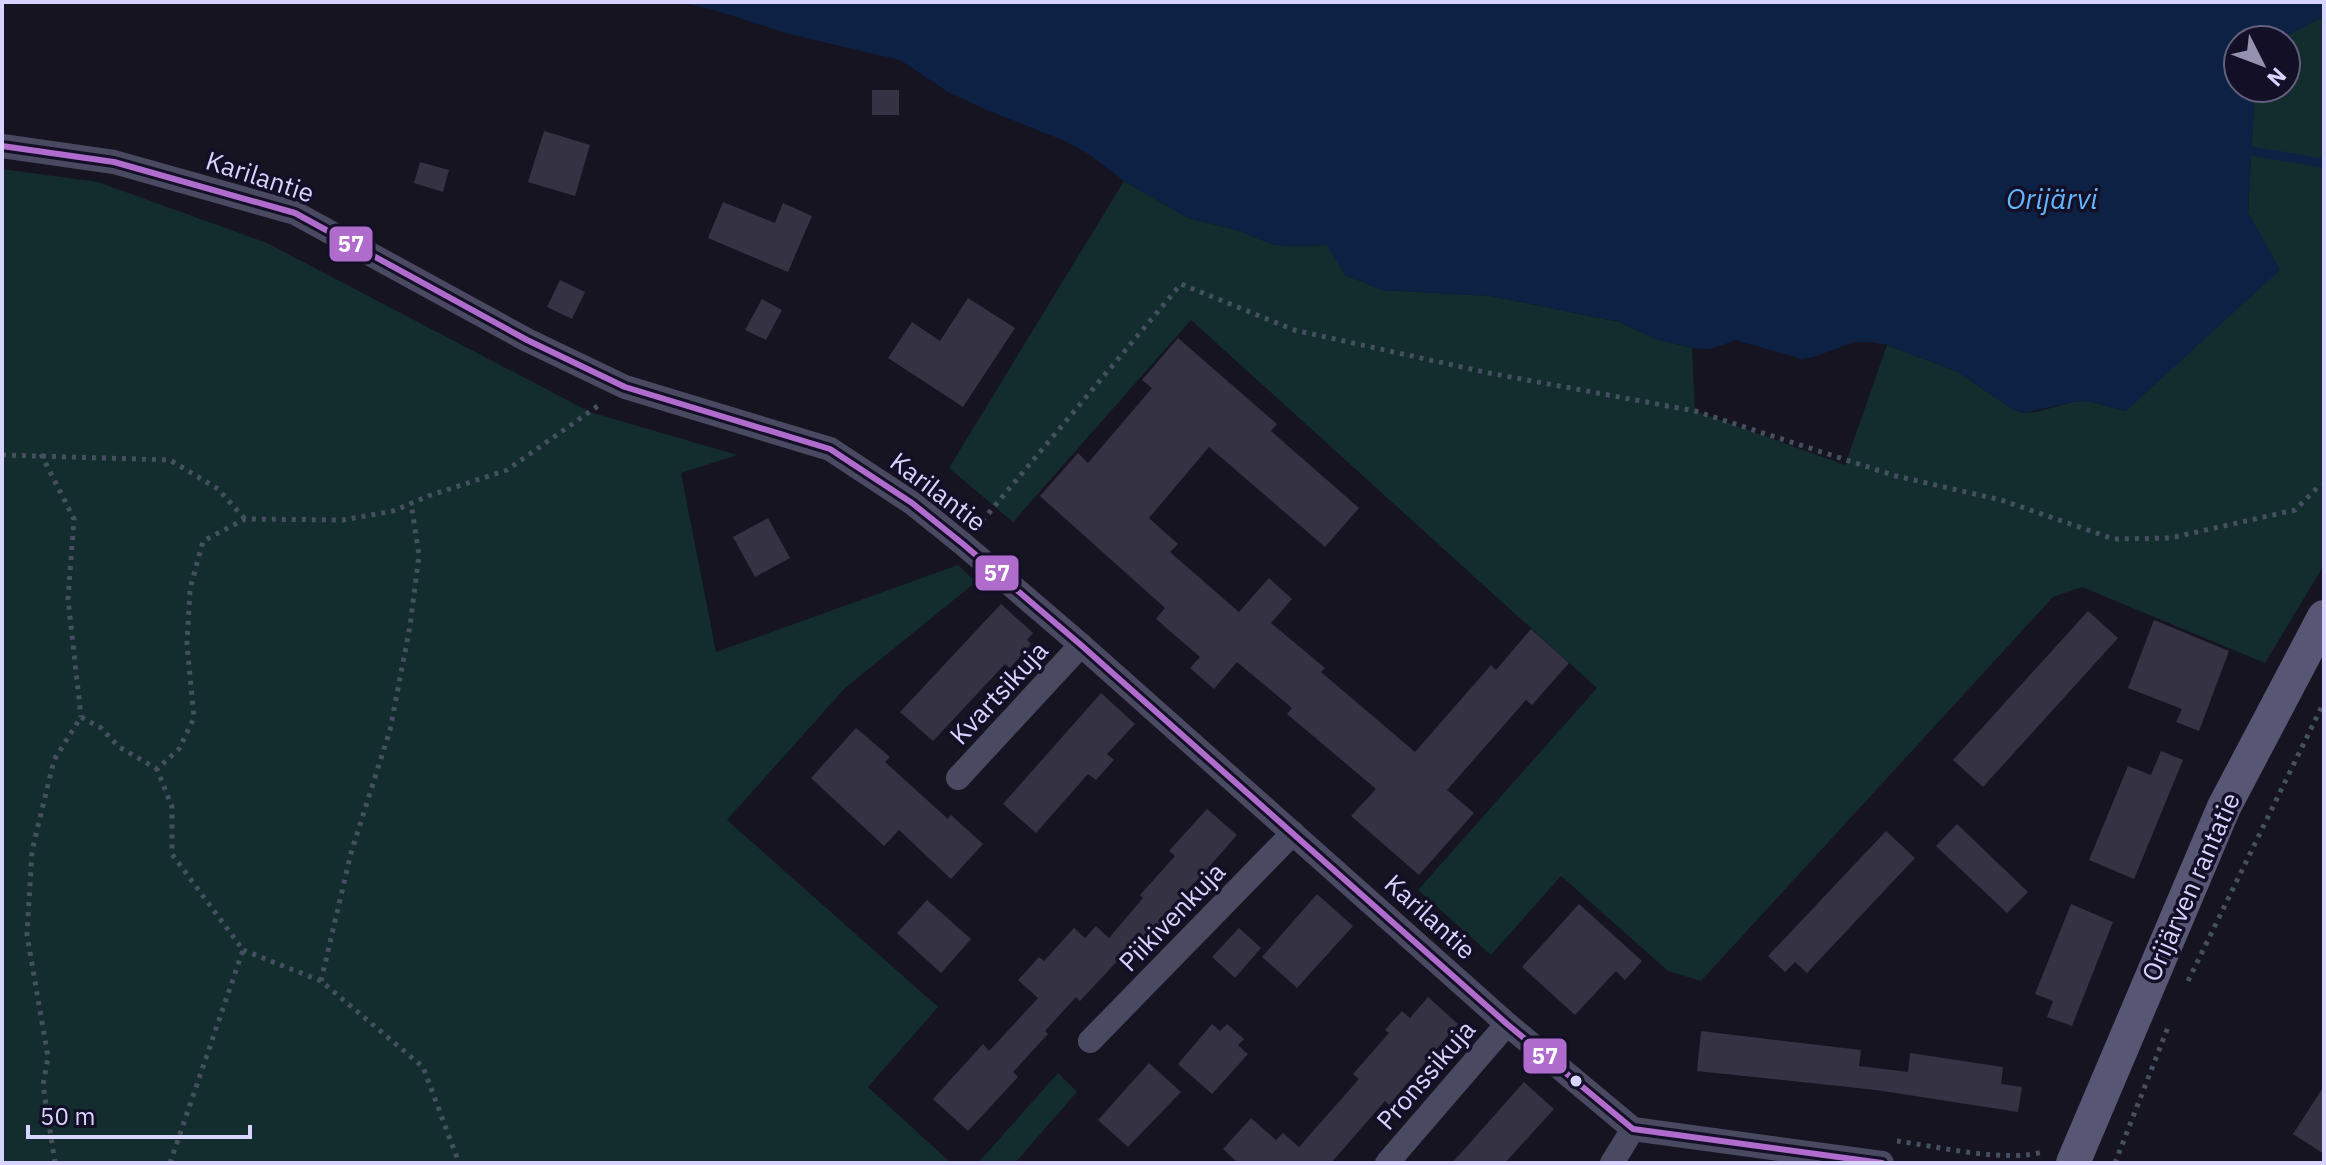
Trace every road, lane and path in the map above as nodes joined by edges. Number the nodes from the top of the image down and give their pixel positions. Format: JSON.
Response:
{"nodes":[{"id":1,"x":2,"y":146,"type":"edge"},
{"id":2,"x":625,"y":387,"type":"junction"},
{"id":3,"x":41,"y":454,"type":"junction"},
{"id":4,"x":2,"y":455,"type":"edge"},
{"id":5,"x":2324,"y":485,"type":"edge"},
{"id":6,"x":411,"y":503,"type":"junction"},
{"id":7,"x":973,"y":515,"type":"dead end"},
{"id":8,"x":245,"y":519,"type":"junction"},
{"id":9,"x":982,"y":521,"type":"junction"},
{"id":10,"x":994,"y":531,"type":"dead end"},
{"id":11,"x":2324,"y":617,"type":"edge"},
{"id":12,"x":1081,"y":645,"type":"junction"},
{"id":13,"x":2324,"y":702,"type":"edge"},
{"id":14,"x":81,"y":717,"type":"junction"},
{"id":15,"x":157,"y":769,"type":"junction"},
{"id":16,"x":958,"y":778,"type":"dead end"},
{"id":17,"x":1293,"y":833,"type":"junction"},
{"id":18,"x":243,"y":950,"type":"junction"},
{"id":19,"x":321,"y":981,"type":"junction"},
{"id":20,"x":2186,"y":984,"type":"dead end"},
{"id":21,"x":1507,"y":1024,"type":"junction"},
{"id":22,"x":2169,"y":1026,"type":"dead end"},
{"id":23,"x":1090,"y":1041,"type":"dead end"},
{"id":24,"x":1633,"y":1129,"type":"junction"},
{"id":25,"x":1896,"y":1141,"type":"dead end"},
{"id":26,"x":2075,"y":1157,"type":"edge"},
{"id":27,"x":55,"y":1163,"type":"edge"},
{"id":28,"x":170,"y":1163,"type":"edge"},
{"id":29,"x":459,"y":1163,"type":"edge"},
{"id":30,"x":1387,"y":1163,"type":"edge"},
{"id":31,"x":1612,"y":1163,"type":"edge"},
{"id":32,"x":1882,"y":1163,"type":"edge"},
{"id":33,"x":2115,"y":1163,"type":"edge"}],
"edges":[{"from":1,"to":2,"type":"street","name":"Karilantie"},
{"from":2,"to":6,"type":"path"},
{"from":2,"to":12,"type":"street","name":"Karilantie"},
{"from":3,"to":4,"type":"path"},
{"from":3,"to":8,"type":"path"},
{"from":3,"to":14,"type":"path"},
{"from":5,"to":9,"type":"path"},
{"from":6,"to":8,"type":"path"},
{"from":6,"to":19,"type":"path"},
{"from":7,"to":9,"type":"path"},
{"from":8,"to":15,"type":"path"},
{"from":9,"to":10,"type":"path"},
{"from":11,"to":26,"type":"street","name":"Orijärven rantatie"},
{"from":12,"to":16,"type":"street","name":"Kvartsikuja"},
{"from":12,"to":17,"type":"street","name":"Karilantie"},
{"from":13,"to":20,"type":"path"},
{"from":14,"to":15,"type":"path"},
{"from":14,"to":27,"type":"path"},
{"from":15,"to":18,"type":"path"},
{"from":17,"to":21,"type":"street","name":"Karilantie"},
{"from":17,"to":23,"type":"street","name":"Piikivenkuja"},
{"from":18,"to":19,"type":"path"},
{"from":18,"to":28,"type":"path"},
{"from":19,"to":29,"type":"path"},
{"from":21,"to":24,"type":"street","name":"Karilantie"},
{"from":21,"to":30,"type":"street","name":"Pronssikuja"},
{"from":22,"to":33,"type":"path"},
{"from":24,"to":31,"type":"street"},
{"from":24,"to":32,"type":"street"},
{"from":25,"to":26,"type":"path"}]}
